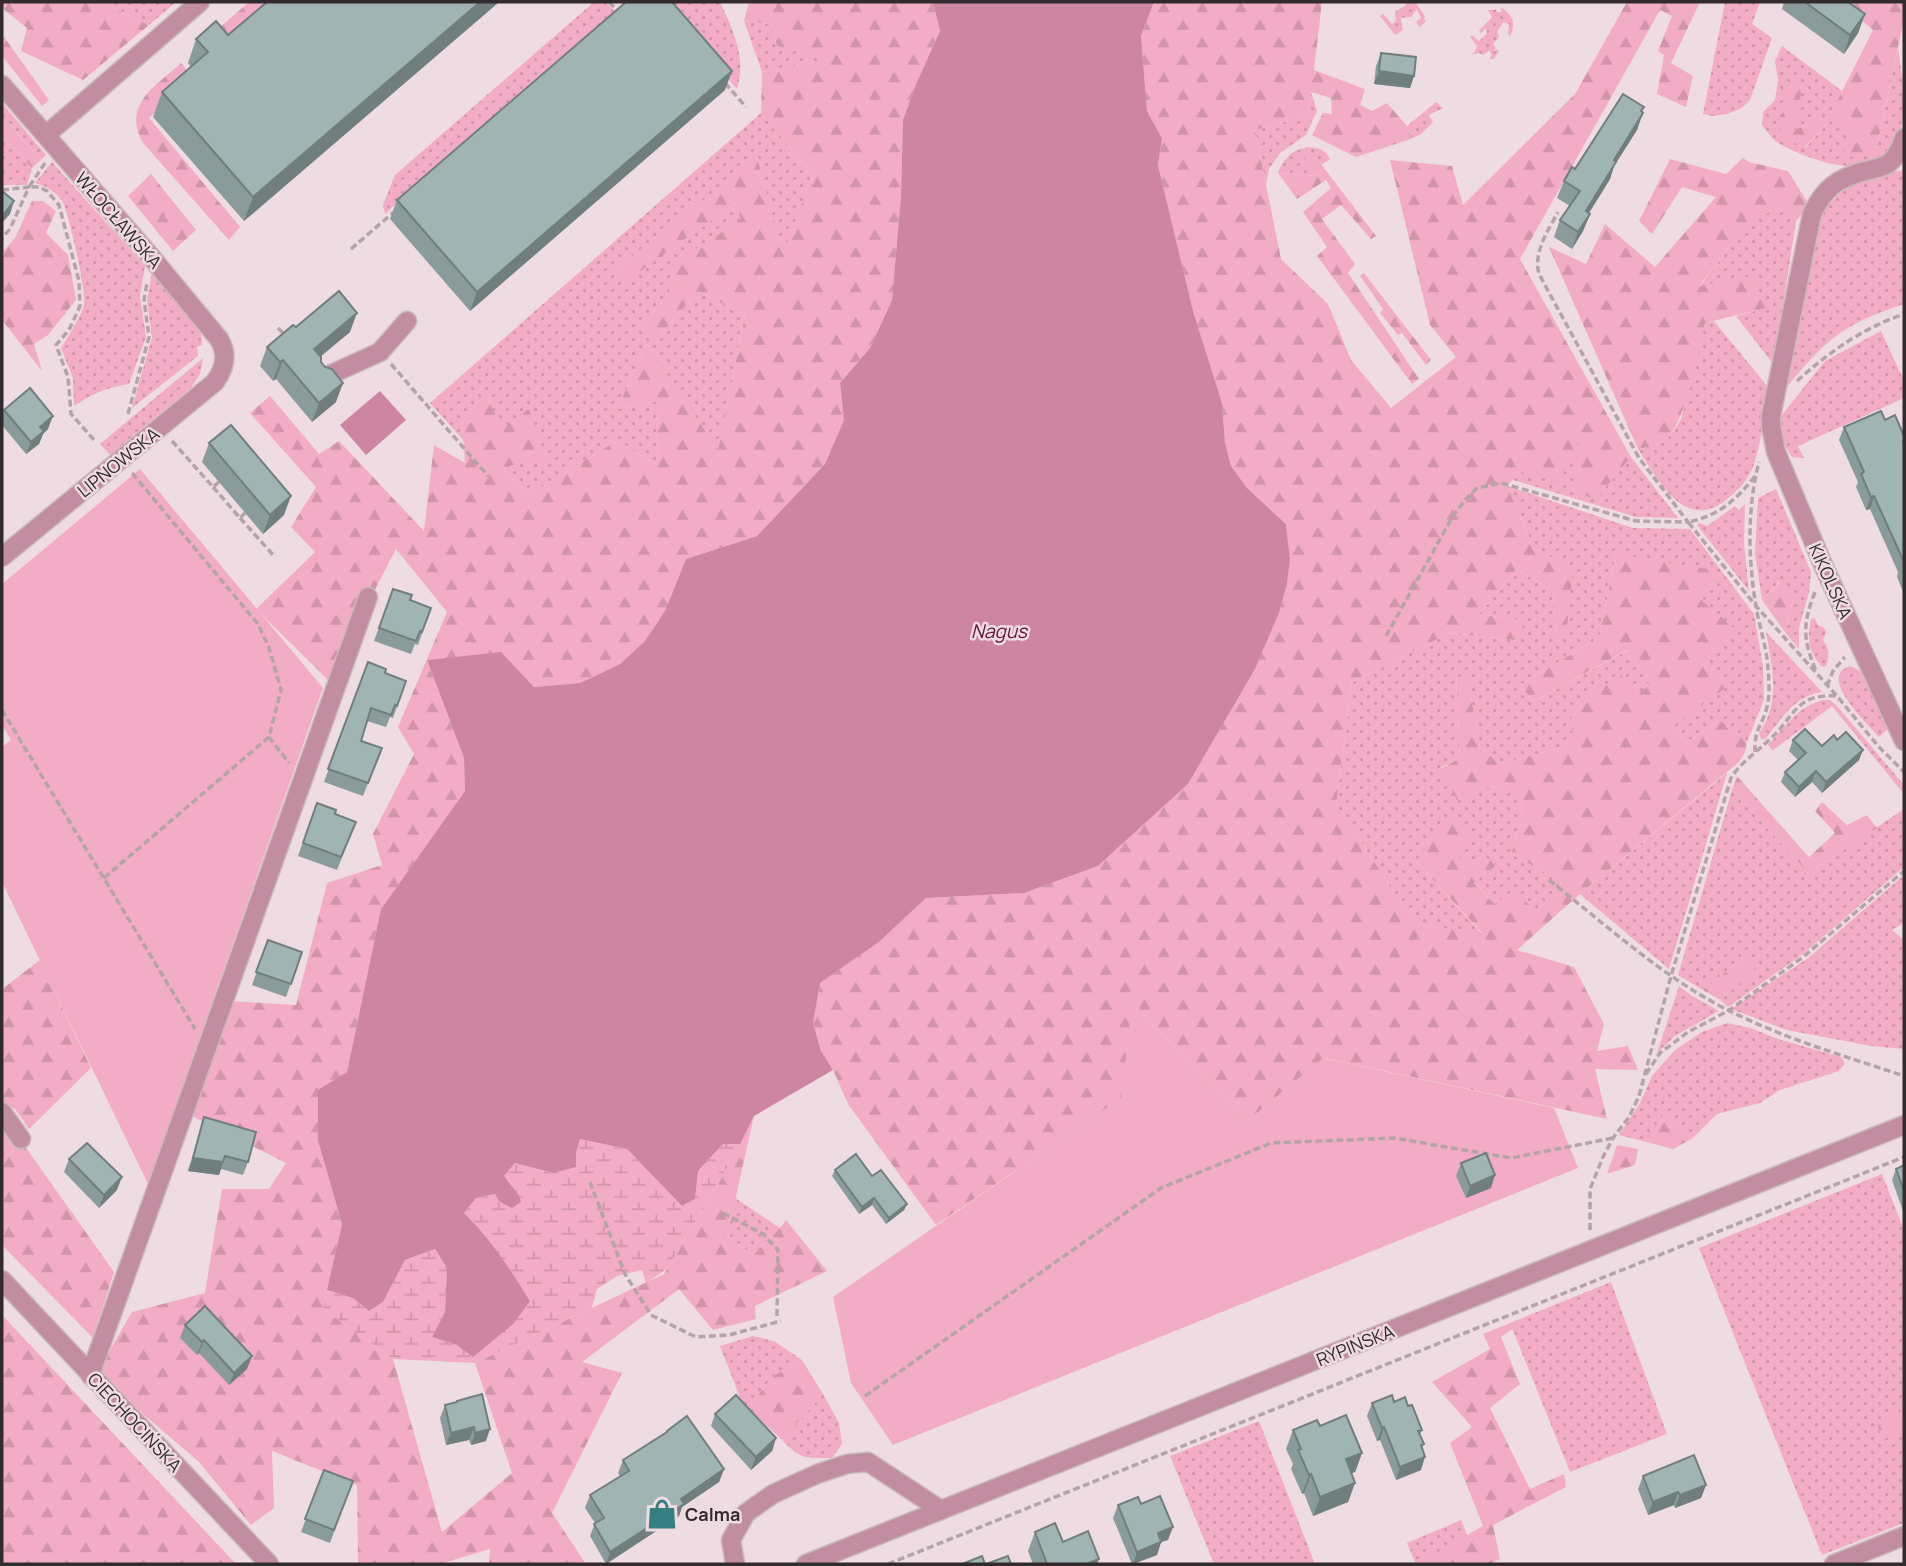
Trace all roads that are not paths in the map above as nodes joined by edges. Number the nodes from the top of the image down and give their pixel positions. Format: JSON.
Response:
{"nodes":[{"id":1,"x":200,"y":2,"type":"edge"},
{"id":2,"x":2,"y":85,"type":"edge"},
{"id":3,"x":1904,"y":138,"type":"edge"},
{"id":4,"x":51,"y":141,"type":"junction"},
{"id":5,"x":407,"y":321,"type":"dead end"},
{"id":6,"x":225,"y":360,"type":"joint"},
{"id":7,"x":325,"y":377,"type":"edge"},
{"id":8,"x":2,"y":557,"type":"edge"},
{"id":9,"x":368,"y":597,"type":"dead end"},
{"id":10,"x":1904,"y":741,"type":"edge"},
{"id":11,"x":2,"y":1112,"type":"edge"},
{"id":12,"x":1904,"y":1125,"type":"edge"},
{"id":13,"x":21,"y":1139,"type":"dead end"},
{"id":14,"x":2,"y":1280,"type":"edge"},
{"id":15,"x":90,"y":1375,"type":"junction"},
{"id":16,"x":941,"y":1510,"type":"junction"},
{"id":17,"x":1904,"y":1536,"type":"edge"},
{"id":18,"x":269,"y":1564,"type":"edge"},
{"id":19,"x":734,"y":1564,"type":"edge"},
{"id":20,"x":806,"y":1564,"type":"edge"},
{"id":21,"x":1834,"y":1564,"type":"edge"}],
"edges":[{"from":1,"to":4,"type":"street"},
{"from":2,"to":4,"type":"street","name":"WŁOCŁAWSKA"},
{"from":3,"to":10,"type":"street","name":"KIKOLSKA"},
{"from":4,"to":6,"type":"street","name":"WŁOCŁAWSKA"},
{"from":5,"to":7,"type":"street"},
{"from":6,"to":8,"type":"street","name":"LIPNOWSKA"},
{"from":9,"to":15,"type":"street"},
{"from":11,"to":13,"type":"street"},
{"from":12,"to":16,"type":"street","name":"RYPIŃSKA"},
{"from":14,"to":15,"type":"street","name":"CIECHOCIŃSKA"},
{"from":15,"to":18,"type":"street","name":"CIECHOCIŃSKA"},
{"from":16,"to":19,"type":"street"},
{"from":16,"to":20,"type":"street","name":"RYPIŃSKA"},
{"from":17,"to":21,"type":"street"}]}
